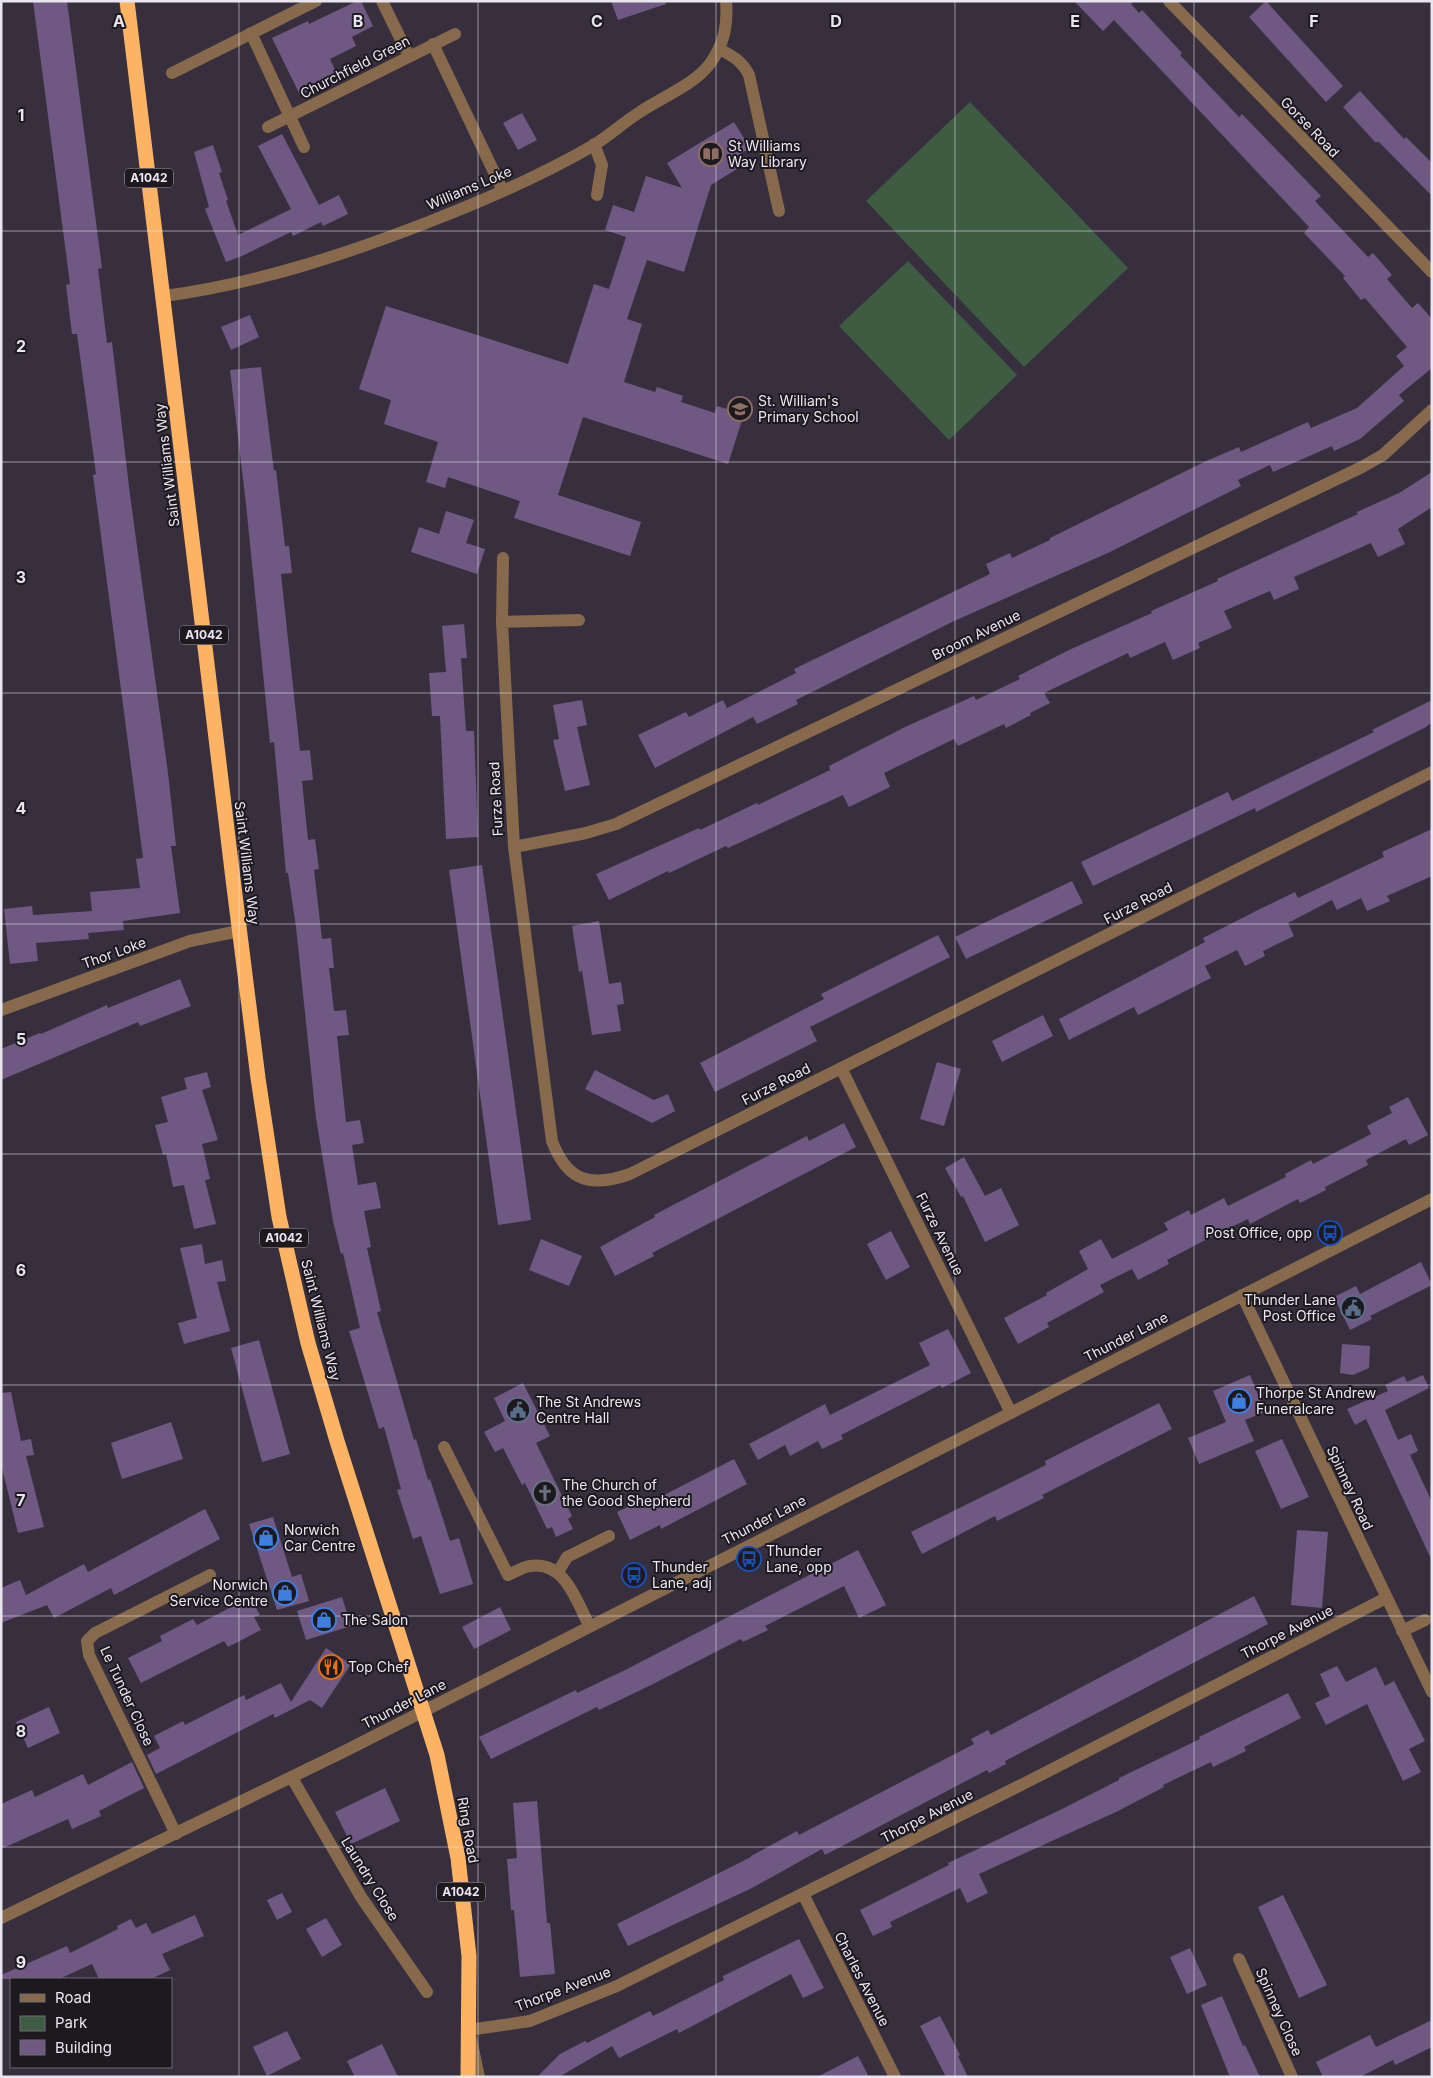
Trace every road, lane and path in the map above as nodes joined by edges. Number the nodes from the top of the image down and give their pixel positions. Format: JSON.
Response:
{"nodes":[{"id":1,"x":127,"y":1,"type":"edge"},
{"id":2,"x":316,"y":1,"type":"edge"},
{"id":3,"x":382,"y":1,"type":"edge"},
{"id":4,"x":726,"y":1,"type":"edge"},
{"id":5,"x":1169,"y":1,"type":"edge"},
{"id":6,"x":251,"y":32,"type":"junction"},
{"id":7,"x":455,"y":34,"type":"dead end"},
{"id":8,"x":433,"y":44,"type":"junction"},
{"id":9,"x":719,"y":49,"type":"junction"},
{"id":10,"x":409,"y":56,"type":"junction"},
{"id":11,"x":172,"y":73,"type":"dead end"},
{"id":12,"x":290,"y":116,"type":"junction"},
{"id":13,"x":268,"y":127,"type":"dead end"},
{"id":14,"x":594,"y":144,"type":"junction"},
{"id":15,"x":304,"y":147,"type":"dead end"},
{"id":16,"x":503,"y":192,"type":"junction"},
{"id":17,"x":597,"y":195,"type":"dead end"},
{"id":18,"x":779,"y":211,"type":"dead end"},
{"id":19,"x":1432,"y":272,"type":"edge"},
{"id":20,"x":164,"y":296,"type":"junction"},
{"id":21,"x":1432,"y":410,"type":"edge"},
{"id":22,"x":503,"y":558,"type":"dead end"},
{"id":23,"x":578,"y":620,"type":"dead end"},
{"id":24,"x":502,"y":622,"type":"junction"},
{"id":25,"x":1432,"y":772,"type":"edge"},
{"id":26,"x":514,"y":847,"type":"junction"},
{"id":27,"x":239,"y":932,"type":"junction"},
{"id":28,"x":1,"y":1010,"type":"edge"},
{"id":29,"x":840,"y":1068,"type":"junction"},
{"id":30,"x":1430,"y":1203,"type":"edge"},
{"id":31,"x":1242,"y":1295,"type":"junction"},
{"id":32,"x":1011,"y":1413,"type":"junction"},
{"id":33,"x":444,"y":1447,"type":"dead end"},
{"id":34,"x":609,"y":1536,"type":"dead end"},
{"id":35,"x":558,"y":1572,"type":"junction"},
{"id":36,"x":210,"y":1576,"type":"dead end"},
{"id":37,"x":1386,"y":1598,"type":"junction"},
{"id":38,"x":1425,"y":1620,"type":"dead end"},
{"id":39,"x":589,"y":1625,"type":"junction"},
{"id":40,"x":1402,"y":1632,"type":"junction"},
{"id":41,"x":1432,"y":1692,"type":"edge"},
{"id":42,"x":424,"y":1711,"type":"junction"},
{"id":43,"x":292,"y":1778,"type":"junction"},
{"id":44,"x":176,"y":1834,"type":"junction"},
{"id":45,"x":803,"y":1894,"type":"junction"},
{"id":46,"x":1,"y":1918,"type":"edge"},
{"id":47,"x":1239,"y":1959,"type":"dead end"},
{"id":48,"x":427,"y":1992,"type":"dead end"},
{"id":49,"x":469,"y":2030,"type":"junction"},
{"id":50,"x":468,"y":2077,"type":"edge"},
{"id":51,"x":479,"y":2077,"type":"edge"},
{"id":52,"x":895,"y":2077,"type":"edge"},
{"id":53,"x":1292,"y":2077,"type":"edge"}],
"edges":[{"from":1,"to":20,"type":"highway","name":"Saint Williams Way","number":"A1042"},
{"from":2,"to":6,"type":"street"},
{"from":3,"to":10,"type":"street"},
{"from":4,"to":9,"type":"street","name":"Williams Loke"},
{"from":5,"to":19,"type":"street","name":"Gorse Road"},
{"from":6,"to":11,"type":"street"},
{"from":6,"to":12,"type":"street"},
{"from":7,"to":8,"type":"street","name":"Churchfield Green"},
{"from":8,"to":10,"type":"street","name":"Churchfield Green"},
{"from":8,"to":16,"type":"street"},
{"from":9,"to":14,"type":"street","name":"Williams Loke"},
{"from":9,"to":18,"type":"street"},
{"from":10,"to":12,"type":"street","name":"Churchfield Green"},
{"from":12,"to":13,"type":"street","name":"Churchfield Green"},
{"from":12,"to":15,"type":"street"},
{"from":14,"to":16,"type":"street","name":"Williams Loke"},
{"from":14,"to":17,"type":"street"},
{"from":16,"to":20,"type":"street","name":"Williams Loke"},
{"from":20,"to":27,"type":"highway","name":"Saint Williams Way","number":"A1042"},
{"from":21,"to":26,"type":"street","name":"Broom Avenue"},
{"from":22,"to":24,"type":"street","name":"Furze Road"},
{"from":23,"to":24,"type":"street"},
{"from":24,"to":26,"type":"street","name":"Furze Road"},
{"from":25,"to":29,"type":"street","name":"Furze Road"},
{"from":26,"to":29,"type":"street","name":"Furze Road"},
{"from":27,"to":28,"type":"street","name":"Thor Loke"},
{"from":27,"to":42,"type":"highway","name":"Saint Williams Way","number":"A1042"},
{"from":29,"to":32,"type":"street","name":"Furze Avenue"},
{"from":30,"to":31,"type":"street","name":"Thunder Lane"},
{"from":31,"to":32,"type":"street","name":"Thunder Lane"},
{"from":31,"to":37,"type":"street","name":"Spinney Road"},
{"from":32,"to":39,"type":"street","name":"Thunder Lane"},
{"from":33,"to":35,"type":"street"},
{"from":34,"to":35,"type":"street"},
{"from":35,"to":39,"type":"street"},
{"from":36,"to":44,"type":"street","name":"Le Tunder Close"},
{"from":37,"to":40,"type":"street","name":"Spinney Road"},
{"from":37,"to":45,"type":"street","name":"Thorpe Avenue"},
{"from":38,"to":40,"type":"street"},
{"from":39,"to":42,"type":"street","name":"Thunder Lane"},
{"from":40,"to":41,"type":"street","name":"Spinney Road"},
{"from":42,"to":43,"type":"street","name":"Thunder Lane"},
{"from":42,"to":49,"type":"highway","name":"Ring Road","number":"A1042"},
{"from":43,"to":44,"type":"street","name":"Thunder Lane"},
{"from":43,"to":48,"type":"street","name":"Laundry Close"},
{"from":44,"to":46,"type":"street","name":"Thunder Lane"},
{"from":45,"to":49,"type":"street","name":"Thorpe Avenue"},
{"from":45,"to":52,"type":"street","name":"Charles Avenue"},
{"from":47,"to":53,"type":"street","name":"Spinney Close"},
{"from":49,"to":50,"type":"highway","name":"Ring Road","number":"A1042"},
{"from":49,"to":51,"type":"street"}]}
